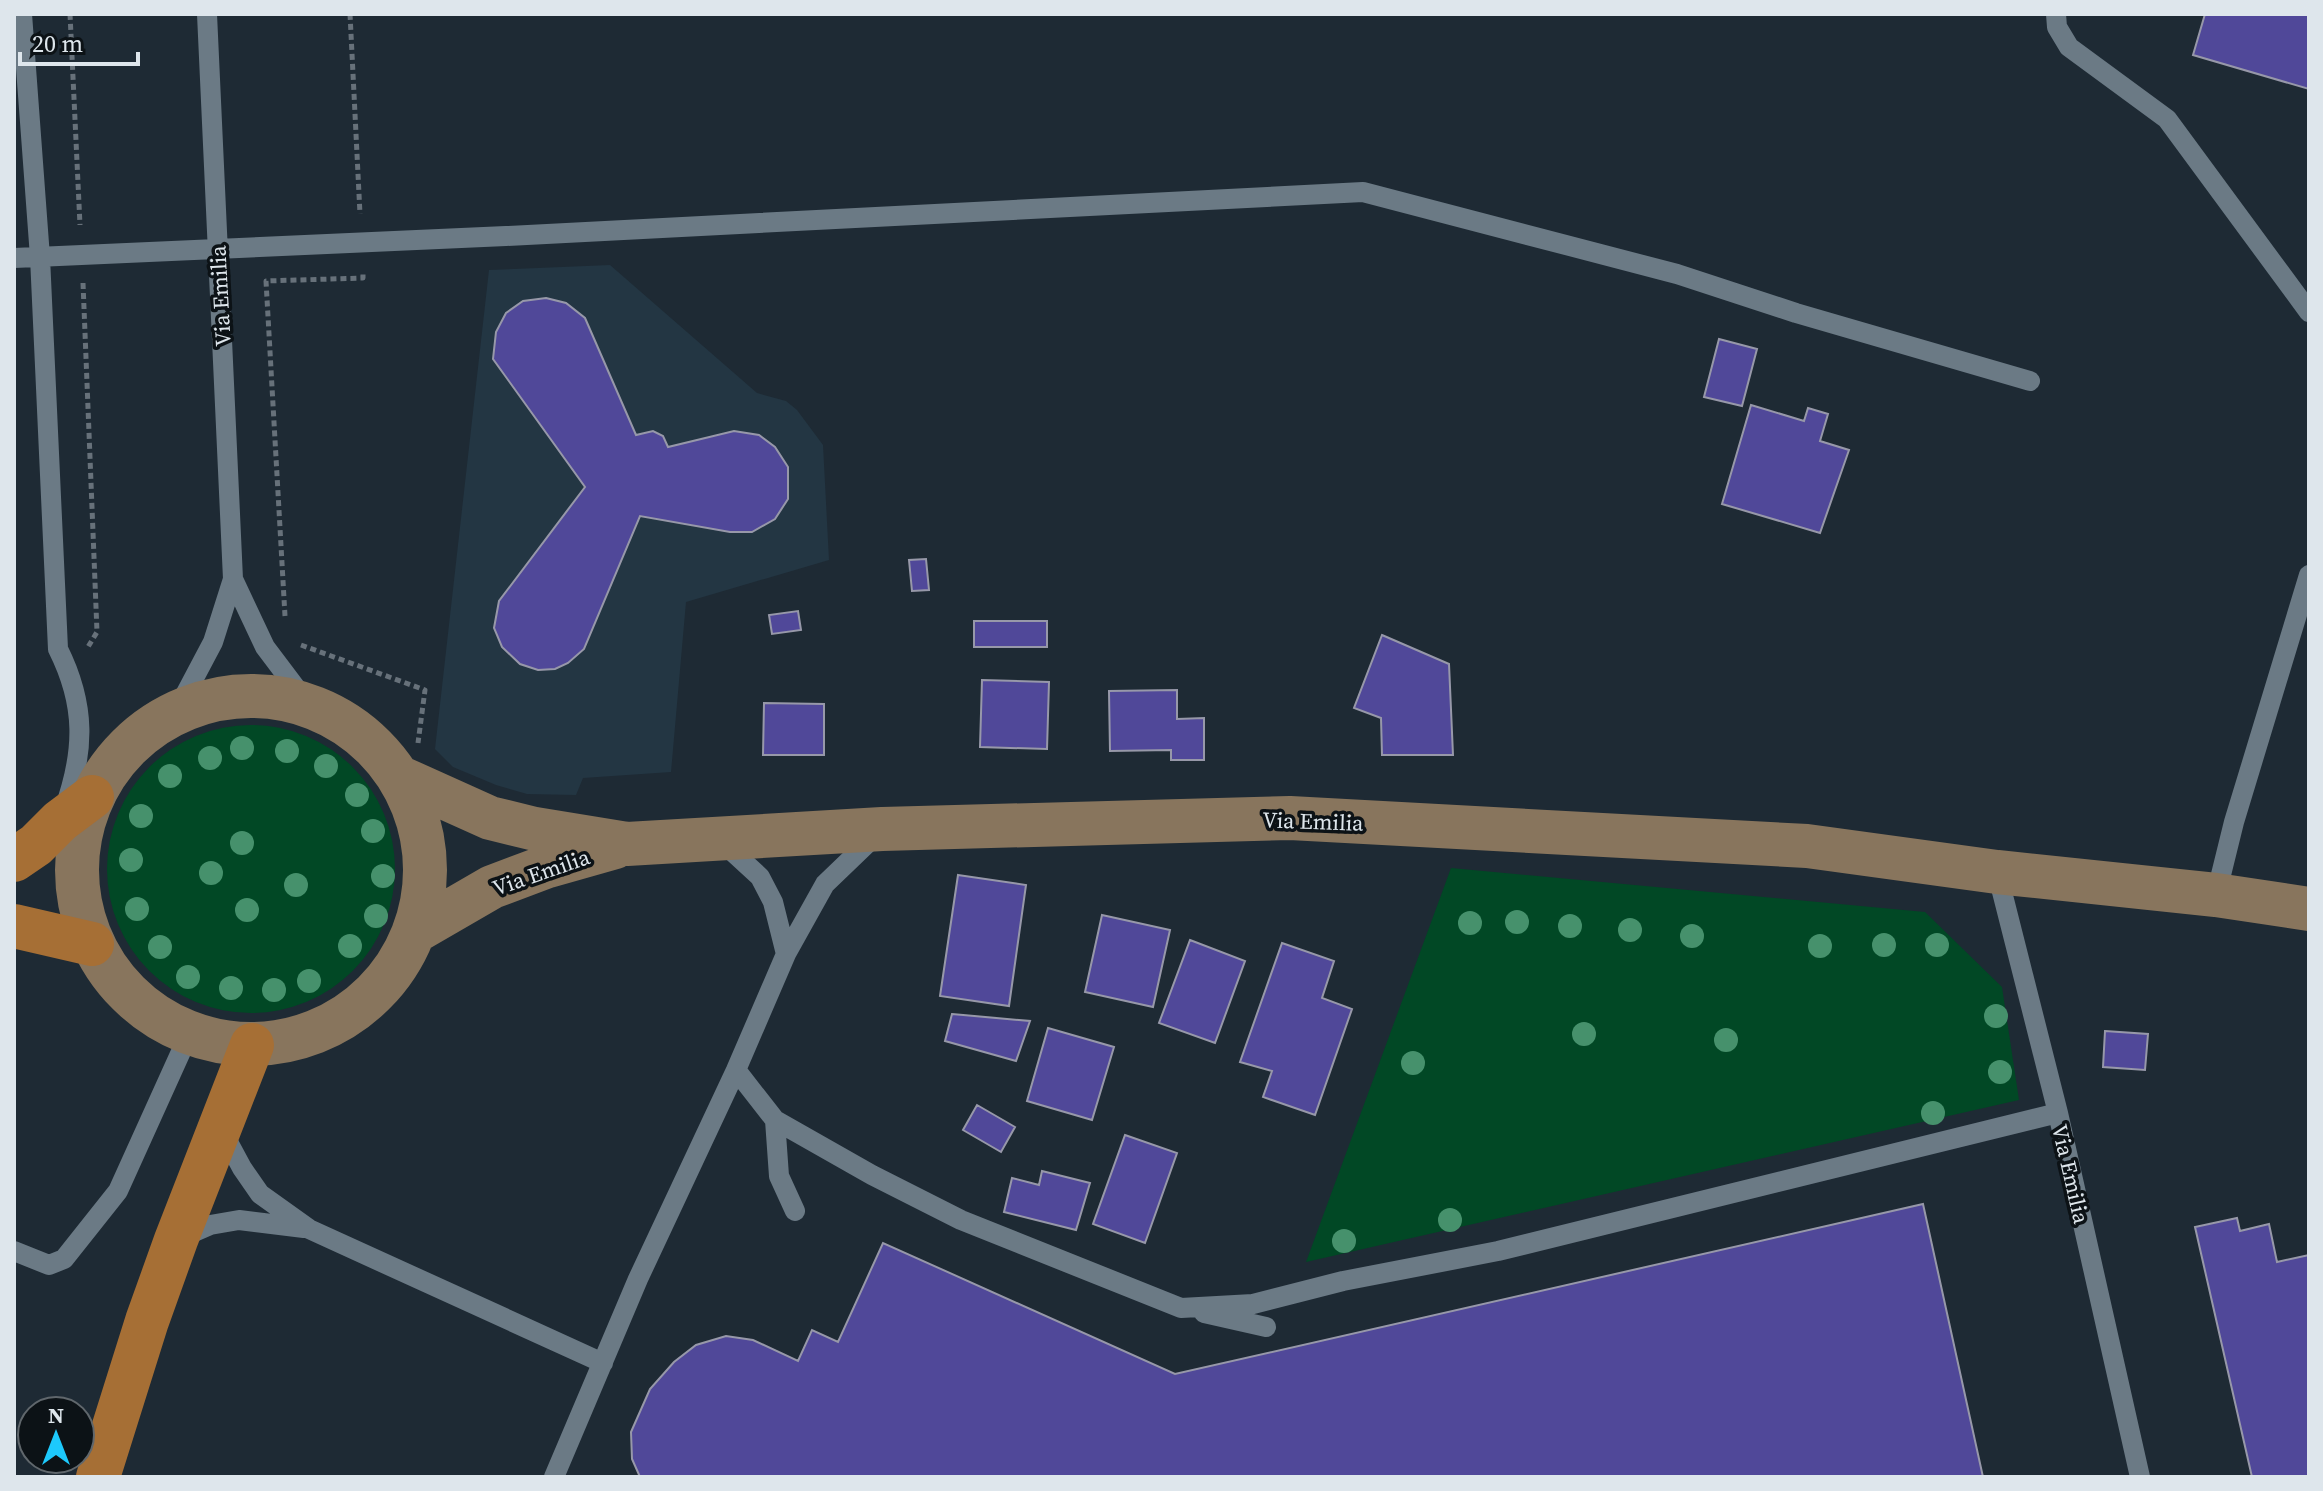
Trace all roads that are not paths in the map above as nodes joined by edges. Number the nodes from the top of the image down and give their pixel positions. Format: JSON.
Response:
{"nodes":[{"id":1,"x":22,"y":14,"type":"edge"},
{"id":2,"x":207,"y":14,"type":"edge"},
{"id":3,"x":2056,"y":14,"type":"edge"},
{"id":4,"x":217,"y":250,"type":"junction"},
{"id":5,"x":40,"y":257,"type":"junction"},
{"id":6,"x":14,"y":258,"type":"edge"},
{"id":7,"x":2309,"y":312,"type":"edge"},
{"id":8,"x":2030,"y":381,"type":"dead end"},
{"id":9,"x":2309,"y":575,"type":"edge"},
{"id":10,"x":233,"y":579,"type":"junction"},
{"id":11,"x":308,"y":704,"type":"junction"},
{"id":12,"x":176,"y":712,"type":"junction"},
{"id":13,"x":409,"y":761,"type":"junction"},
{"id":14,"x":882,"y":829,"type":"junction"},
{"id":15,"x":43,"y":832,"type":"edge"},
{"id":16,"x":719,"y":840,"type":"junction"},
{"id":17,"x":627,"y":844,"type":"junction"},
{"id":18,"x":1997,"y":872,"type":"junction"},
{"id":19,"x":2216,"y":895,"type":"junction"},
{"id":20,"x":2309,"y":909,"type":"edge"},
{"id":21,"x":14,"y":926,"type":"edge"},
{"id":22,"x":416,"y":931,"type":"junction"},
{"id":23,"x":92,"y":944,"type":"junction"},
{"id":24,"x":786,"y":954,"type":"junction"},
{"id":25,"x":189,"y":1034,"type":"junction"},
{"id":26,"x":252,"y":1045,"type":"junction"},
{"id":27,"x":736,"y":1070,"type":"junction"},
{"id":28,"x":2058,"y":1113,"type":"junction"},
{"id":29,"x":775,"y":1120,"type":"junction"},
{"id":30,"x":220,"y":1126,"type":"junction"},
{"id":31,"x":795,"y":1211,"type":"dead end"},
{"id":32,"x":309,"y":1229,"type":"junction"},
{"id":33,"x":176,"y":1240,"type":"junction"},
{"id":34,"x":14,"y":1251,"type":"edge"},
{"id":35,"x":1181,"y":1308,"type":"junction"},
{"id":36,"x":1266,"y":1327,"type":"dead end"},
{"id":37,"x":603,"y":1363,"type":"junction"},
{"id":38,"x":98,"y":1477,"type":"edge"},
{"id":39,"x":554,"y":1477,"type":"edge"},
{"id":40,"x":2140,"y":1477,"type":"edge"}],
"edges":[{"from":1,"to":5,"type":"lane"},
{"from":2,"to":4,"type":"lane","name":"Via Emilia"},
{"from":3,"to":7,"type":"lane"},
{"from":4,"to":5,"type":"lane"},
{"from":4,"to":8,"type":"lane"},
{"from":4,"to":10,"type":"lane","name":"Via Emilia"},
{"from":5,"to":6,"type":"lane"},
{"from":5,"to":15,"type":"lane"},
{"from":9,"to":19,"type":"lane"},
{"from":10,"to":11,"type":"lane","name":"Via Emilia"},
{"from":10,"to":12,"type":"lane","name":"Via Emilia"},
{"from":11,"to":12,"type":"main road"},
{"from":11,"to":13,"type":"main road"},
{"from":12,"to":15,"type":"main road"},
{"from":13,"to":17,"type":"main road","name":"Via Emilia"},
{"from":13,"to":22,"type":"main road"},
{"from":14,"to":16,"type":"main road","name":"Via Emilia"},
{"from":14,"to":18,"type":"main road","name":"Via Emilia"},
{"from":14,"to":24,"type":"lane"},
{"from":15,"to":23,"type":"main road"},
{"from":16,"to":17,"type":"main road","name":"Via Emilia"},
{"from":16,"to":24,"type":"lane"},
{"from":17,"to":22,"type":"main road","name":"Via Emilia"},
{"from":18,"to":19,"type":"main road","name":"Via Emilia"},
{"from":18,"to":28,"type":"lane","name":"Via Emilia"},
{"from":19,"to":20,"type":"main road","name":"Via Emilia"},
{"from":21,"to":23,"type":"main road"},
{"from":22,"to":26,"type":"main road"},
{"from":23,"to":25,"type":"main road"},
{"from":24,"to":27,"type":"lane"},
{"from":25,"to":26,"type":"main road"},
{"from":25,"to":34,"type":"lane"},
{"from":26,"to":30,"type":"main road"},
{"from":27,"to":29,"type":"lane"},
{"from":27,"to":37,"type":"lane"},
{"from":28,"to":35,"type":"lane"},
{"from":28,"to":40,"type":"lane","name":"Via Emilia"},
{"from":29,"to":31,"type":"lane"},
{"from":29,"to":35,"type":"lane"},
{"from":30,"to":32,"type":"lane"},
{"from":30,"to":33,"type":"main road"},
{"from":32,"to":33,"type":"lane"},
{"from":32,"to":37,"type":"lane"},
{"from":33,"to":38,"type":"main road"},
{"from":35,"to":36,"type":"lane"},
{"from":37,"to":39,"type":"lane"}]}
